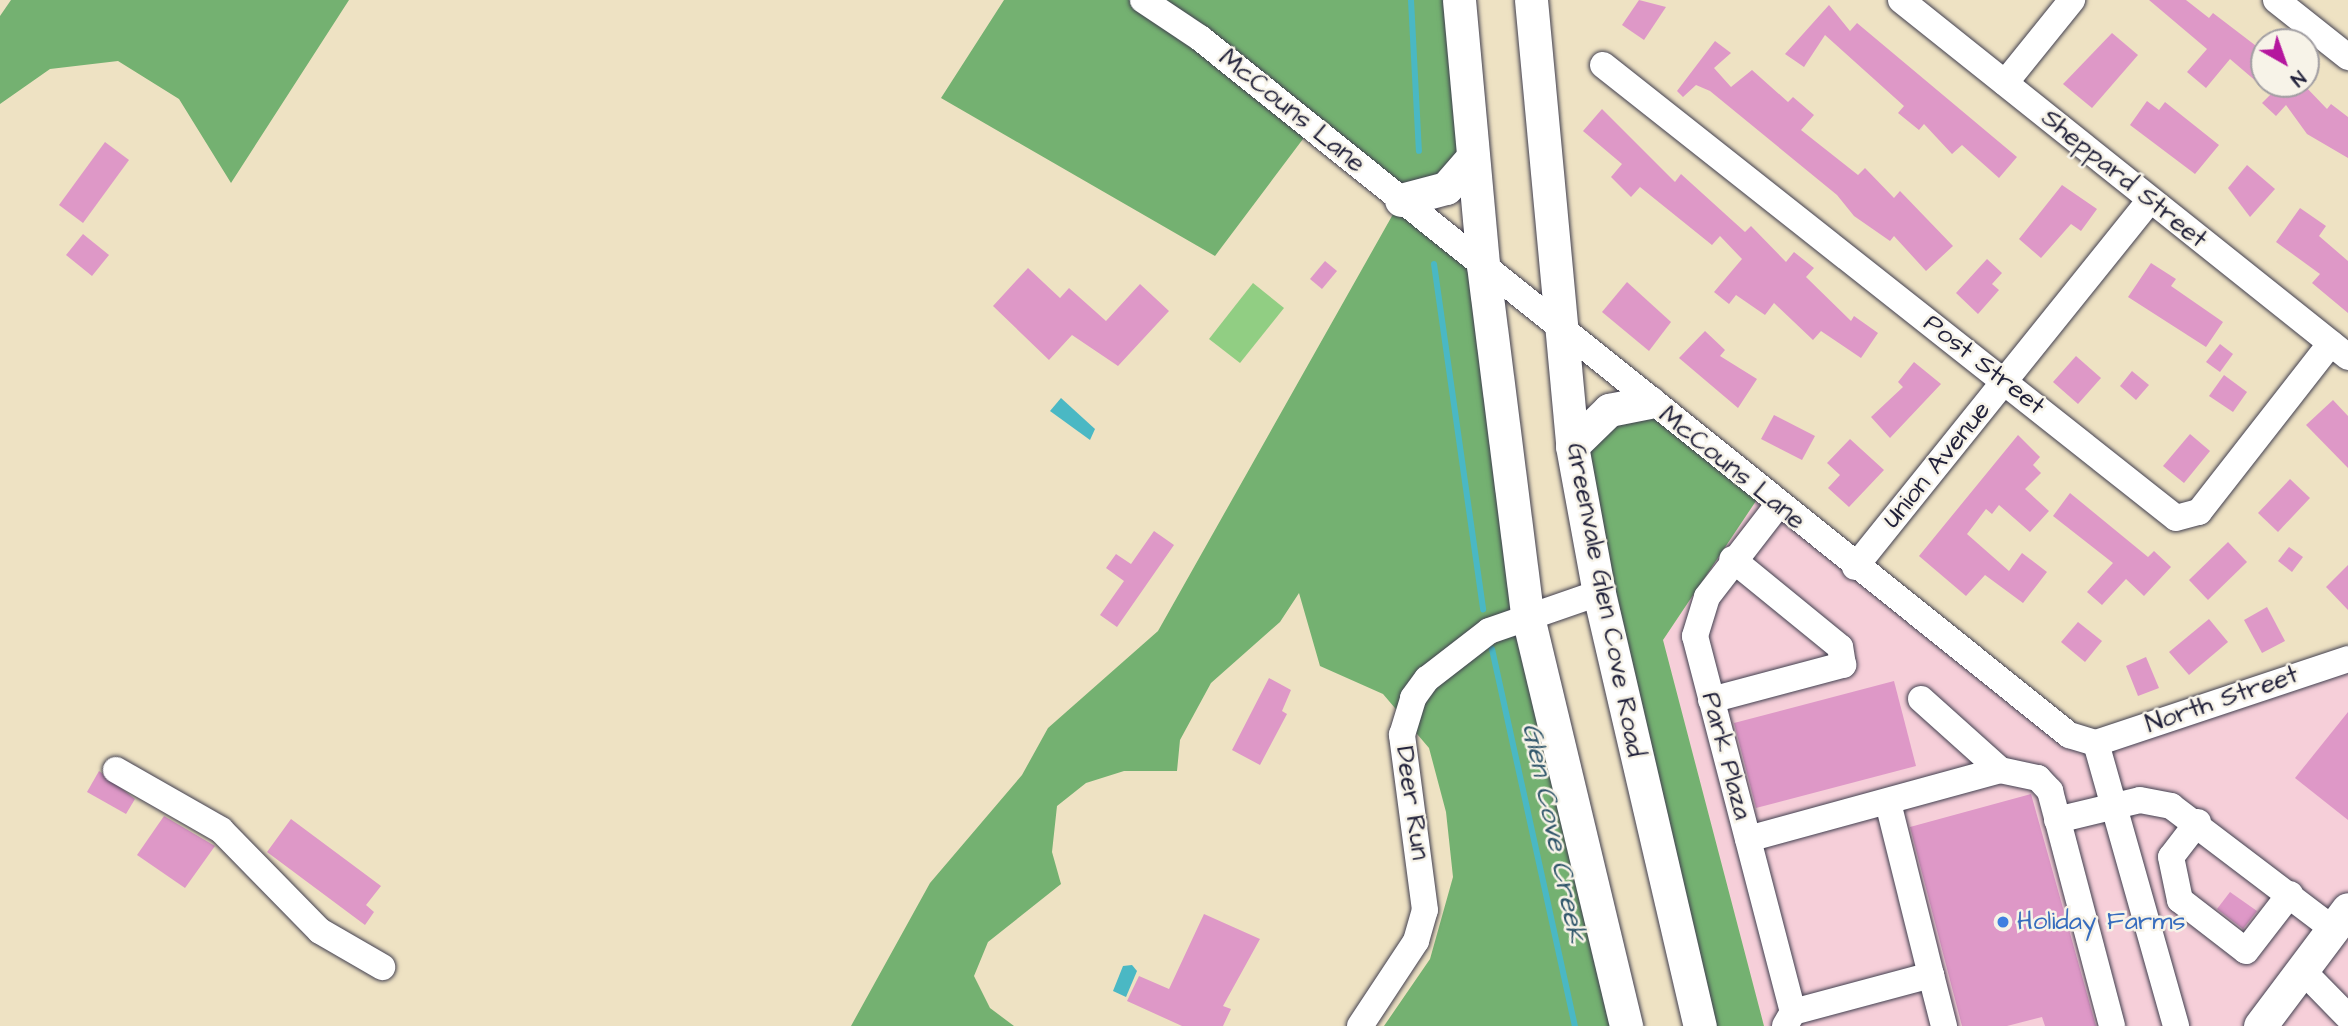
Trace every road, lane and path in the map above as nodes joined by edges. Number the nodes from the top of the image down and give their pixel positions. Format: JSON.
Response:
{"nodes":[{"id":1,"x":1143,"y":0,"type":"edge"},
{"id":2,"x":1459,"y":0,"type":"edge"},
{"id":3,"x":1531,"y":0,"type":"edge"},
{"id":4,"x":1901,"y":0,"type":"edge"},
{"id":5,"x":2072,"y":0,"type":"edge"},
{"id":6,"x":2276,"y":0,"type":"edge"},
{"id":7,"x":2343,"y":43,"type":"edge"},
{"id":8,"x":1603,"y":65,"type":"dead end"},
{"id":9,"x":2005,"y":83,"type":"junction"},
{"id":10,"x":1473,"y":157,"type":"junction"},
{"id":11,"x":1401,"y":200,"type":"junction"},
{"id":12,"x":2150,"y":200,"type":"junction"},
{"id":13,"x":1483,"y":265,"type":"junction"},
{"id":14,"x":1564,"y":335,"type":"junction"},
{"id":15,"x":2339,"y":350,"type":"edge"},
{"id":16,"x":2005,"y":381,"type":"junction"},
{"id":17,"x":1649,"y":402,"type":"junction"},
{"id":18,"x":1572,"y":446,"type":"junction"},
{"id":19,"x":1778,"y":505,"type":"junction"},
{"id":20,"x":1732,"y":559,"type":"junction"},
{"id":21,"x":1855,"y":567,"type":"junction"},
{"id":22,"x":1598,"y":593,"type":"junction"},
{"id":23,"x":1527,"y":613,"type":"junction"},
{"id":24,"x":2348,"y":659,"type":"edge"},
{"id":25,"x":1921,"y":699,"type":"dead end"},
{"id":26,"x":1711,"y":700,"type":"junction"},
{"id":27,"x":2096,"y":743,"type":"junction"},
{"id":28,"x":2000,"y":770,"type":"junction"},
{"id":29,"x":116,"y":771,"type":"dead end"},
{"id":30,"x":1888,"y":803,"type":"junction"},
{"id":31,"x":2112,"y":806,"type":"junction"},
{"id":32,"x":2057,"y":820,"type":"junction"},
{"id":33,"x":2198,"y":822,"type":"junction"},
{"id":34,"x":1748,"y":839,"type":"junction"},
{"id":35,"x":2290,"y":894,"type":"junction"},
{"id":36,"x":2340,"y":919,"type":"edge"},
{"id":37,"x":382,"y":967,"type":"dead end"},
{"id":38,"x":2302,"y":970,"type":"junction"},
{"id":39,"x":1931,"y":975,"type":"junction"},
{"id":40,"x":2348,"y":1017,"type":"edge"},
{"id":41,"x":1789,"y":1019,"type":"edge"},
{"id":42,"x":1360,"y":1026,"type":"edge"},
{"id":43,"x":1626,"y":1026,"type":"edge"},
{"id":44,"x":1700,"y":1026,"type":"edge"},
{"id":45,"x":1944,"y":1026,"type":"edge"},
{"id":46,"x":2112,"y":1026,"type":"edge"},
{"id":47,"x":2176,"y":1026,"type":"edge"},
{"id":48,"x":2260,"y":1026,"type":"edge"}],
"edges":[{"from":1,"to":11,"type":"street","name":"McCouns Lane"},
{"from":2,"to":10,"type":"main road"},
{"from":3,"to":14,"type":"main road","name":"Greenvale Glen Cove Road"},
{"from":4,"to":9,"type":"street","name":"Sheppard Street"},
{"from":5,"to":9,"type":"street"},
{"from":6,"to":7,"type":"street"},
{"from":8,"to":16,"type":"street","name":"Post Street"},
{"from":9,"to":12,"type":"street","name":"Sheppard Street"},
{"from":10,"to":11,"type":"main road"},
{"from":10,"to":13,"type":"main road"},
{"from":11,"to":13,"type":"street","name":"McCouns Lane"},
{"from":12,"to":15,"type":"street","name":"Sheppard Street"},
{"from":12,"to":16,"type":"street","name":"Union Avenue"},
{"from":13,"to":14,"type":"street","name":"McCouns Lane"},
{"from":13,"to":23,"type":"main road"},
{"from":14,"to":17,"type":"street","name":"McCouns Lane"},
{"from":14,"to":18,"type":"main road","name":"Greenvale Glen Cove Road"},
{"from":15,"to":16,"type":"street","name":"Post Street"},
{"from":16,"to":21,"type":"street","name":"Union Avenue"},
{"from":17,"to":18,"type":"main road"},
{"from":17,"to":19,"type":"street","name":"McCouns Lane"},
{"from":18,"to":22,"type":"main road","name":"Greenvale Glen Cove Road"},
{"from":19,"to":20,"type":"street","name":"Park Plaza"},
{"from":19,"to":21,"type":"street","name":"McCouns Lane"},
{"from":20,"to":26,"type":"street","name":"Park Plaza"},
{"from":20,"to":26,"type":"street"},
{"from":21,"to":27,"type":"street","name":"McCouns Lane"},
{"from":22,"to":23,"type":"street","name":"Deer Run"},
{"from":22,"to":44,"type":"main road","name":"Greenvale Glen Cove Road"},
{"from":23,"to":42,"type":"street","name":"Deer Run"},
{"from":23,"to":43,"type":"main road"},
{"from":24,"to":27,"type":"street","name":"North Street"},
{"from":25,"to":28,"type":"street"},
{"from":26,"to":34,"type":"street","name":"Park Plaza"},
{"from":27,"to":31,"type":"street"},
{"from":28,"to":30,"type":"street"},
{"from":28,"to":32,"type":"street"},
{"from":29,"to":37,"type":"street"},
{"from":30,"to":34,"type":"street"},
{"from":30,"to":39,"type":"street"},
{"from":31,"to":32,"type":"street"},
{"from":31,"to":33,"type":"street"},
{"from":31,"to":47,"type":"street"},
{"from":32,"to":46,"type":"street"},
{"from":33,"to":35,"type":"street"},
{"from":33,"to":35,"type":"street"},
{"from":34,"to":41,"type":"street","name":"Park Plaza"},
{"from":35,"to":36,"type":"street"},
{"from":36,"to":38,"type":"main road"},
{"from":38,"to":40,"type":"street"},
{"from":38,"to":48,"type":"main road"},
{"from":39,"to":41,"type":"street"},
{"from":39,"to":45,"type":"street"}]}
